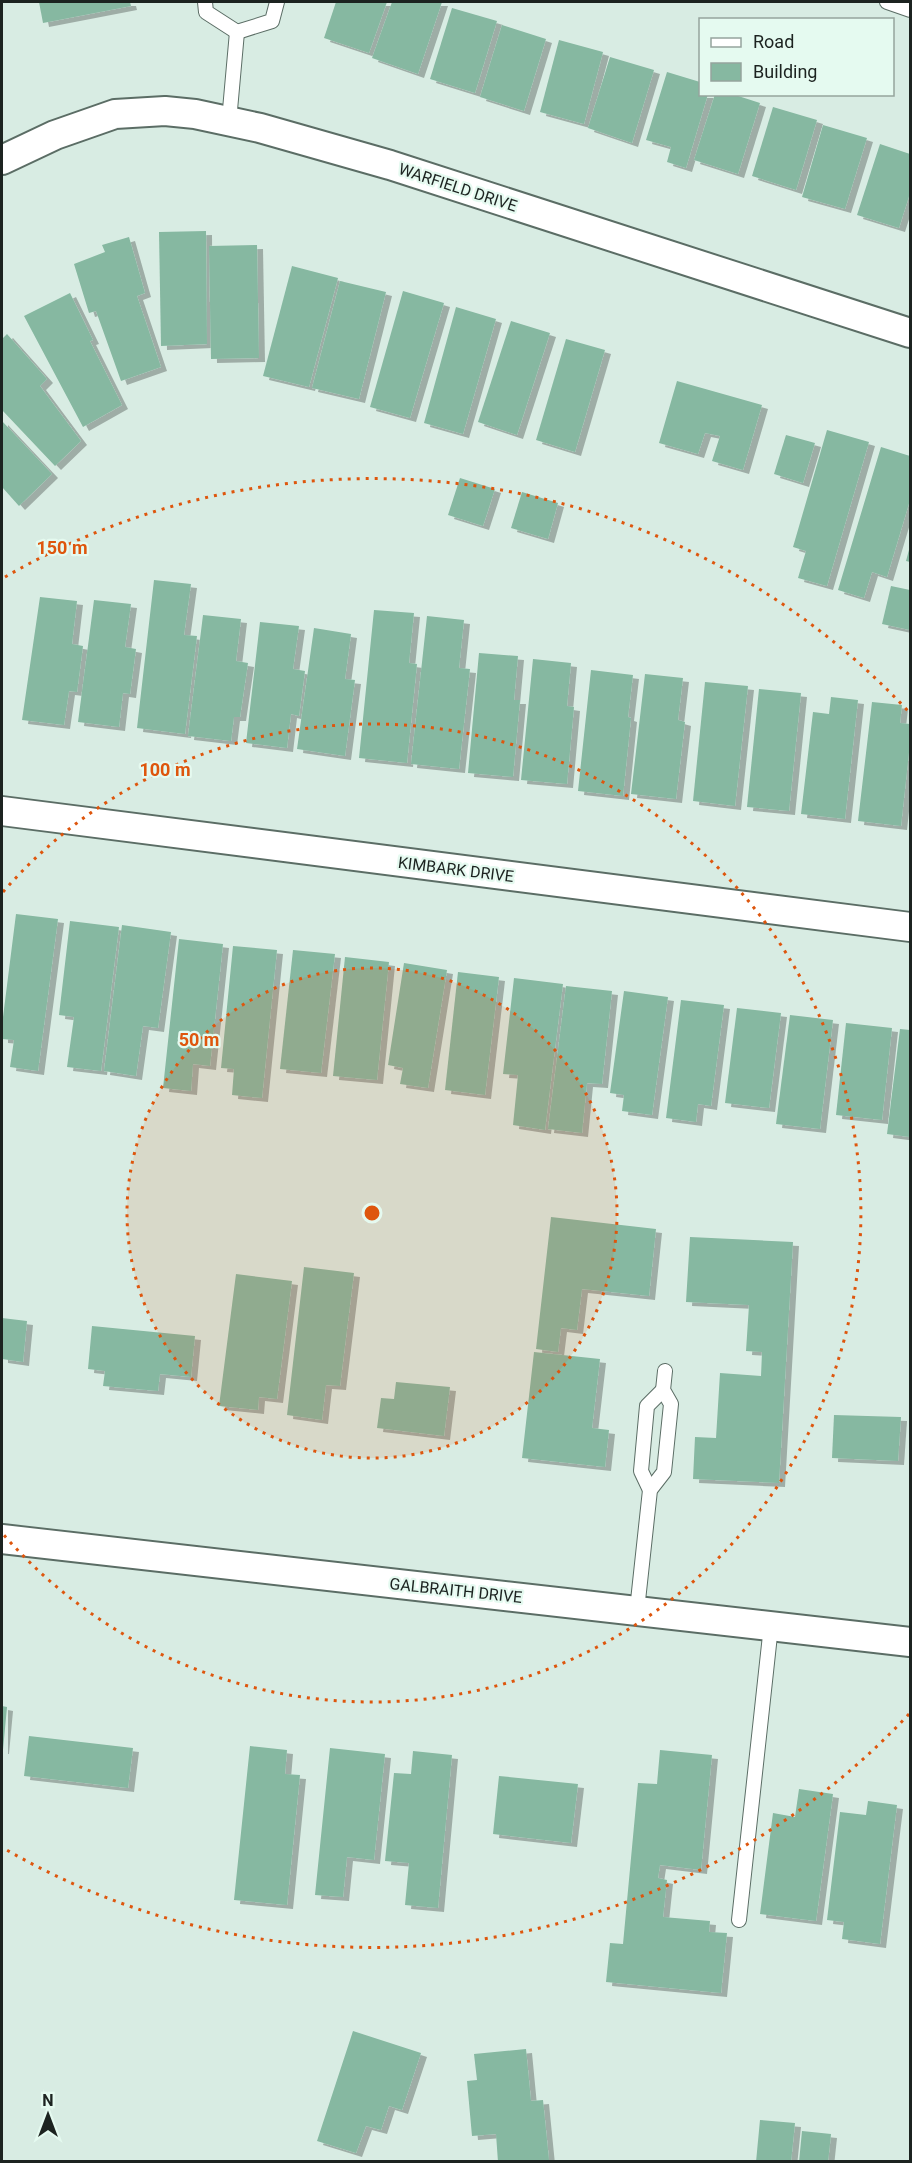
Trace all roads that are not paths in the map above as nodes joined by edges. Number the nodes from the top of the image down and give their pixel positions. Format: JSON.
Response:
{"nodes":[{"id":1,"x":206,"y":2,"type":"edge"},
{"id":2,"x":277,"y":2,"type":"edge"},
{"id":3,"x":887,"y":2,"type":"edge"},
{"id":4,"x":910,"y":10,"type":"edge"},
{"id":5,"x":237,"y":32,"type":"junction"},
{"id":6,"x":229,"y":121,"type":"junction"},
{"id":7,"x":2,"y":160,"type":"edge"},
{"id":8,"x":910,"y":333,"type":"edge"},
{"id":9,"x":2,"y":811,"type":"edge"},
{"id":10,"x":910,"y":927,"type":"edge"},
{"id":11,"x":665,"y":1371,"type":"dead end"},
{"id":12,"x":663,"y":1390,"type":"junction"},
{"id":13,"x":650,"y":1490,"type":"junction"},
{"id":14,"x":2,"y":1539,"type":"edge"},
{"id":15,"x":637,"y":1610,"type":"junction"},
{"id":16,"x":771,"y":1626,"type":"junction"},
{"id":17,"x":910,"y":1642,"type":"edge"},
{"id":18,"x":739,"y":1920,"type":"dead end"}],
"edges":[{"from":1,"to":5,"type":"lane"},
{"from":2,"to":5,"type":"lane"},
{"from":3,"to":4,"type":"lane"},
{"from":5,"to":6,"type":"lane"},
{"from":6,"to":7,"type":"street","name":"WARFIELD DRIVE"},
{"from":6,"to":8,"type":"street","name":"WARFIELD DRIVE"},
{"from":9,"to":10,"type":"street","name":"KIMBARK DRIVE"},
{"from":11,"to":12,"type":"lane"},
{"from":12,"to":13,"type":"lane"},
{"from":12,"to":13,"type":"lane"},
{"from":13,"to":15,"type":"lane"},
{"from":14,"to":15,"type":"street","name":"GALBRAITH DRIVE"},
{"from":15,"to":16,"type":"street","name":"GALBRAITH DRIVE"},
{"from":16,"to":17,"type":"street","name":"GALBRAITH DRIVE"},
{"from":16,"to":18,"type":"lane"}]}
